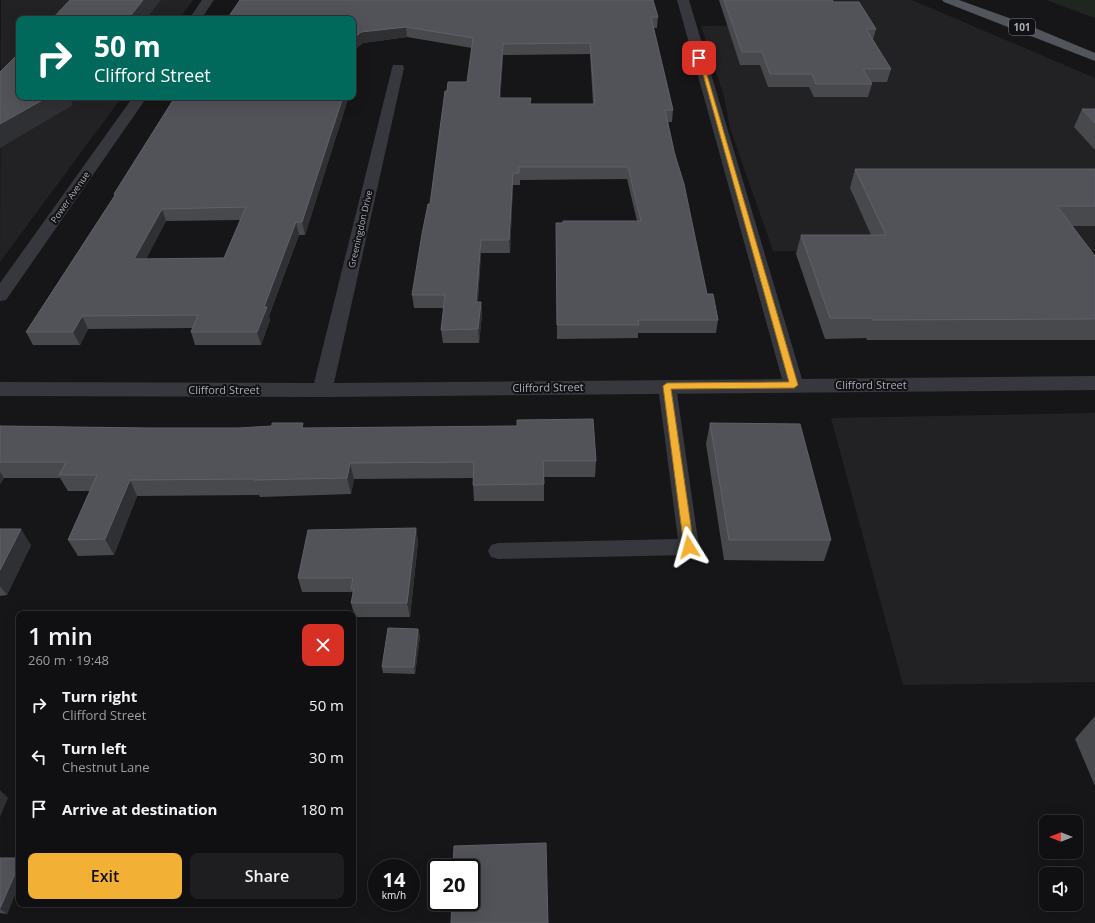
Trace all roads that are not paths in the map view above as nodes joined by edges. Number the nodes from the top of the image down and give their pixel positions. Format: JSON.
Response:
{"nodes":[{"id":1,"x":208,"y":0,"type":"edge"},
{"id":2,"x":683,"y":0,"type":"edge"},
{"id":3,"x":948,"y":0,"type":"edge"},
{"id":4,"x":197,"y":16,"type":"edge"},
{"id":5,"x":1095,"y":57,"type":"edge"},
{"id":6,"x":398,"y":68,"type":"dead end"},
{"id":7,"x":138,"y":100,"type":"edge"},
{"id":8,"x":0,"y":296,"type":"edge"},
{"id":9,"x":1095,"y":383,"type":"edge"},
{"id":10,"x":794,"y":385,"type":"junction"},
{"id":11,"x":667,"y":386,"type":"junction"},
{"id":12,"x":0,"y":389,"type":"edge"},
{"id":13,"x":322,"y":390,"type":"junction"},
{"id":14,"x":498,"y":551,"type":"dead end"}],
"edges":[{"from":1,"to":4,"type":"street"},
{"from":2,"to":10,"type":"street"},
{"from":3,"to":5,"type":"main road","number":"101"},
{"from":6,"to":13,"type":"street","name":"Greeningdon Drive"},
{"from":7,"to":8,"type":"street","name":"Power Avenue"},
{"from":9,"to":10,"type":"street","name":"Clifford Street"},
{"from":10,"to":11,"type":"street","name":"Clifford Street"},
{"from":11,"to":13,"type":"street","name":"Clifford Street"},
{"from":11,"to":14,"type":"lane"},
{"from":12,"to":13,"type":"street","name":"Clifford Street"}]}
